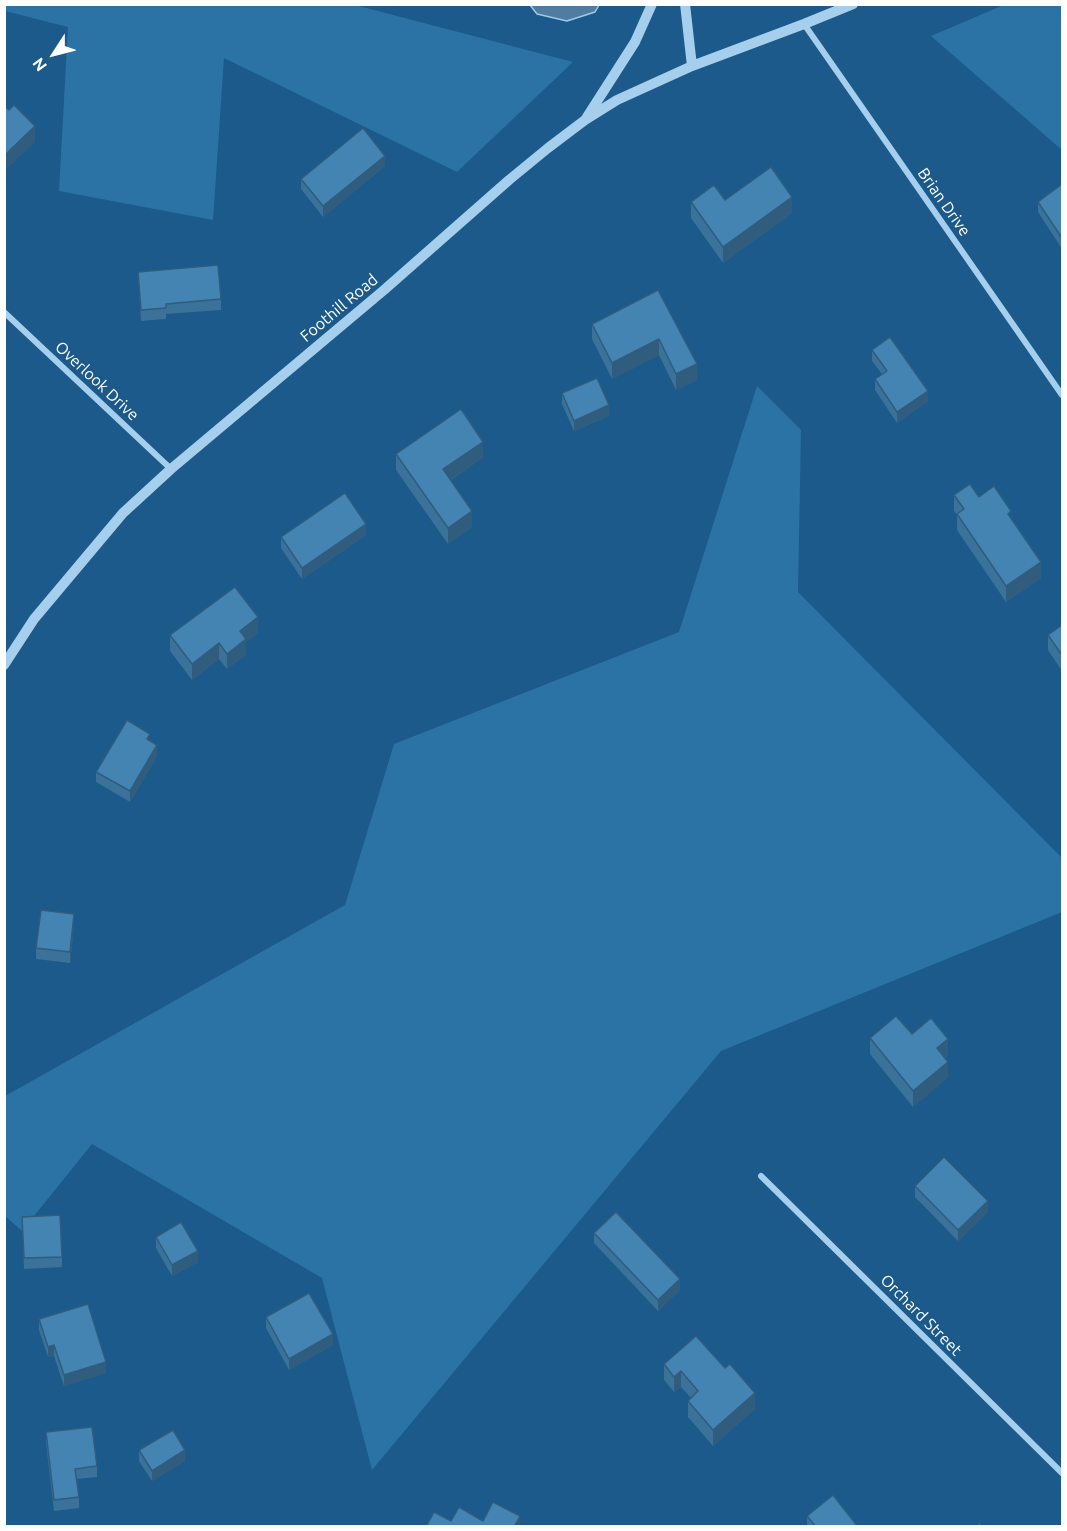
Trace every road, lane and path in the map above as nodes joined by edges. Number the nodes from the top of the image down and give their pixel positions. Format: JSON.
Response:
{"nodes":[{"id":1,"x":652,"y":4,"type":"edge"},
{"id":2,"x":685,"y":4,"type":"edge"},
{"id":3,"x":853,"y":4,"type":"edge"},
{"id":4,"x":804,"y":24,"type":"junction"},
{"id":5,"x":692,"y":66,"type":"junction"},
{"id":6,"x":585,"y":120,"type":"junction"},
{"id":7,"x":4,"y":312,"type":"edge"},
{"id":8,"x":1062,"y":395,"type":"edge"},
{"id":9,"x":171,"y":469,"type":"junction"},
{"id":10,"x":4,"y":665,"type":"edge"},
{"id":11,"x":761,"y":1176,"type":"dead end"},
{"id":12,"x":1062,"y":1473,"type":"edge"}],
"edges":[{"from":1,"to":6,"type":"street"},
{"from":2,"to":5,"type":"street"},
{"from":3,"to":4,"type":"street","name":"Foothill Road"},
{"from":4,"to":5,"type":"street","name":"Foothill Road"},
{"from":4,"to":8,"type":"street","name":"Brian Drive"},
{"from":5,"to":6,"type":"street","name":"Foothill Road"},
{"from":6,"to":9,"type":"street","name":"Foothill Road"},
{"from":7,"to":9,"type":"street","name":"Overlook Drive"},
{"from":9,"to":10,"type":"street","name":"Foothill Road"},
{"from":11,"to":12,"type":"street","name":"Orchard Street"}]}
